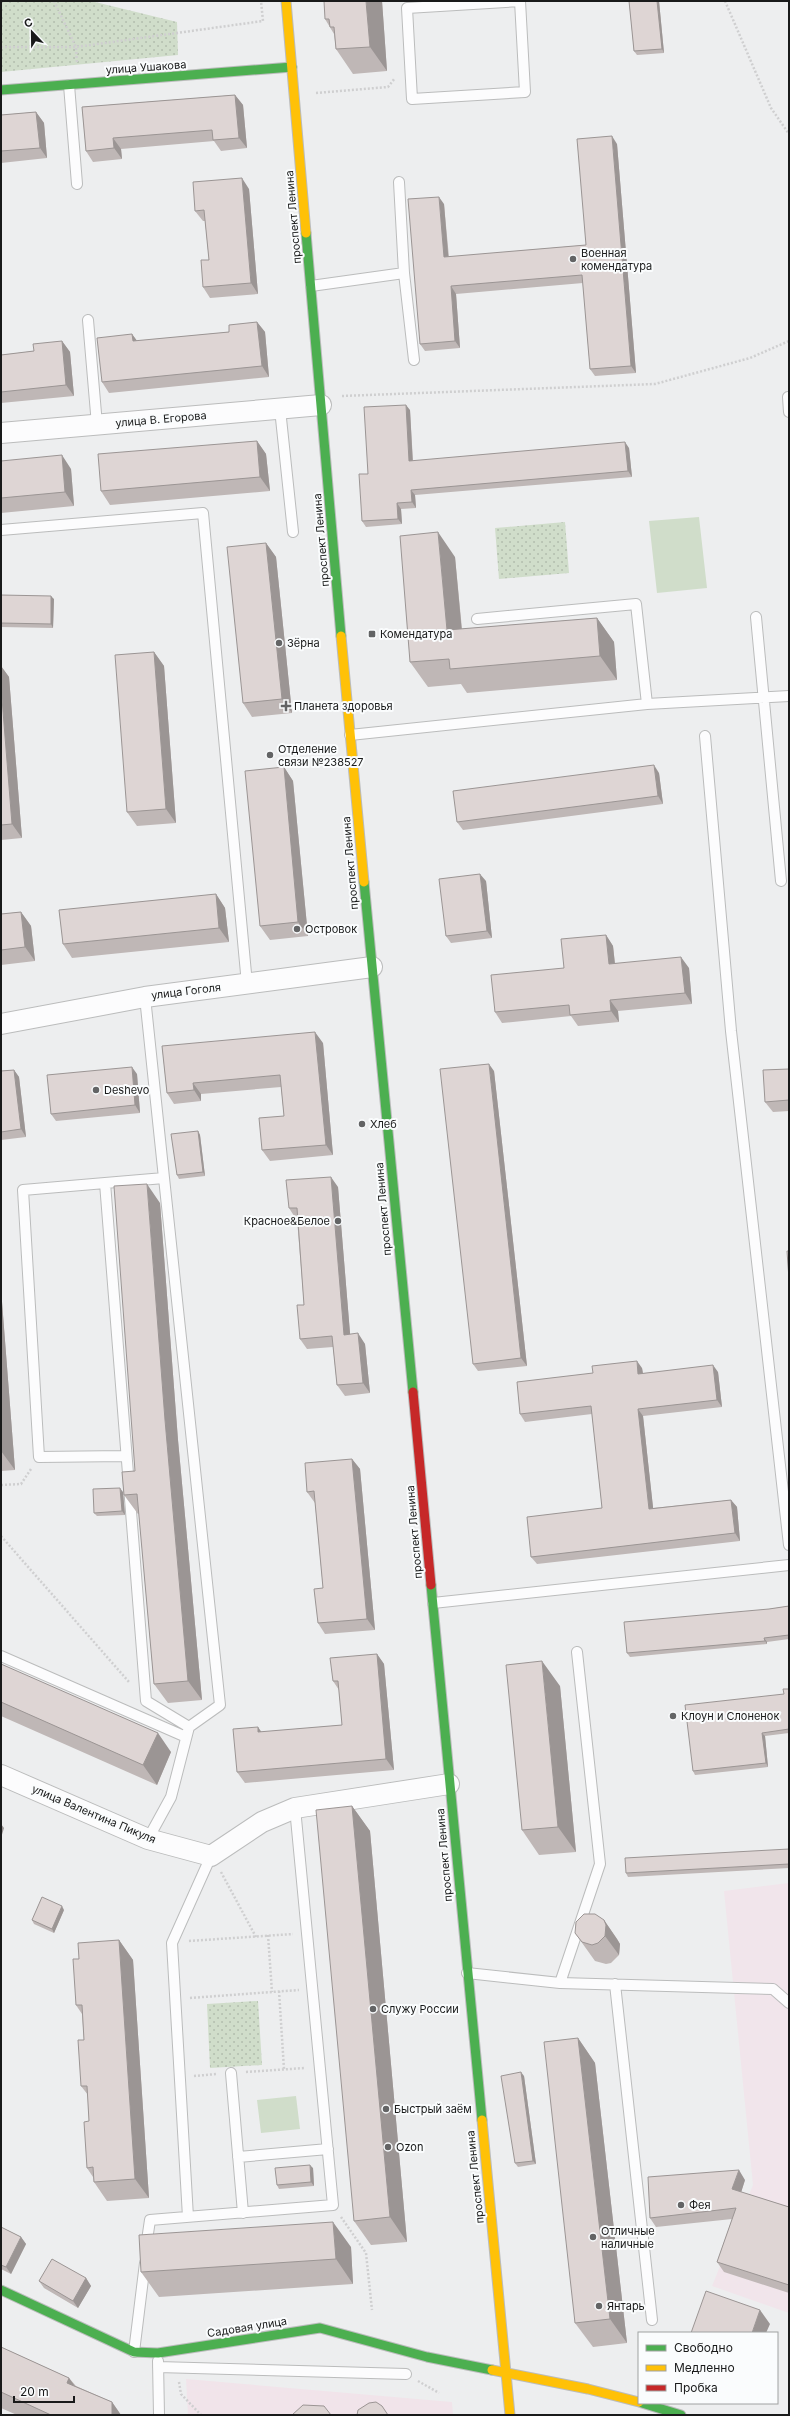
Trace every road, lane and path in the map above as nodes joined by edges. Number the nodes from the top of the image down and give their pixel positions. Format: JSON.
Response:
{"nodes":[{"id":1,"x":54,"y":1,"type":"edge"},
{"id":2,"x":261,"y":1,"type":"edge"},
{"id":3,"x":286,"y":1,"type":"edge"},
{"id":4,"x":520,"y":1,"type":"edge"},
{"id":5,"x":725,"y":1,"type":"edge"},
{"id":6,"x":1,"y":46,"type":"edge"},
{"id":7,"x":76,"y":47,"type":"junction"},
{"id":8,"x":410,"y":60,"type":"junction"},
{"id":9,"x":292,"y":67,"type":"junction"},
{"id":10,"x":69,"y":84,"type":"junction"},
{"id":11,"x":1,"y":90,"type":"edge"},
{"id":12,"x":316,"y":93,"type":"dead end"},
{"id":13,"x":789,"y":134,"type":"edge"},
{"id":14,"x":399,"y":182,"type":"dead end"},
{"id":15,"x":77,"y":184,"type":"dead end"},
{"id":16,"x":404,"y":273,"type":"junction"},
{"id":17,"x":311,"y":286,"type":"junction"},
{"id":18,"x":88,"y":320,"type":"dead end"},
{"id":19,"x":789,"y":340,"type":"edge"},
{"id":20,"x":414,"y":360,"type":"dead end"},
{"id":21,"x":342,"y":396,"type":"dead end"},
{"id":22,"x":788,"y":397,"type":"dead end"},
{"id":23,"x":322,"y":405,"type":"junction"},
{"id":24,"x":280,"y":409,"type":"junction"},
{"id":25,"x":789,"y":412,"type":"edge"},
{"id":26,"x":98,"y":425,"type":"junction"},
{"id":27,"x":1,"y":433,"type":"edge"},
{"id":28,"x":1,"y":530,"type":"edge"},
{"id":29,"x":293,"y":532,"type":"dead end"},
{"id":30,"x":756,"y":617,"type":"dead end"},
{"id":31,"x":477,"y":619,"type":"dead end"},
{"id":32,"x":789,"y":696,"type":"edge"},
{"id":33,"x":765,"y":698,"type":"junction"},
{"id":34,"x":647,"y":704,"type":"junction"},
{"id":35,"x":350,"y":735,"type":"junction"},
{"id":36,"x":705,"y":736,"type":"dead end"},
{"id":37,"x":782,"y":881,"type":"dead end"},
{"id":38,"x":372,"y":968,"type":"junction"},
{"id":39,"x":247,"y":984,"type":"junction"},
{"id":40,"x":145,"y":997,"type":"junction"},
{"id":41,"x":1,"y":1024,"type":"edge"},
{"id":42,"x":164,"y":1178,"type":"junction"},
{"id":43,"x":105,"y":1183,"type":"junction"},
{"id":44,"x":125,"y":1456,"type":"junction"},
{"id":45,"x":40,"y":1457,"type":"junction"},
{"id":46,"x":1,"y":1485,"type":"edge"},
{"id":47,"x":1,"y":1536,"type":"edge"},
{"id":48,"x":789,"y":1545,"type":"edge"},
{"id":49,"x":789,"y":1565,"type":"edge"},
{"id":50,"x":433,"y":1603,"type":"junction"},
{"id":51,"x":577,"y":1652,"type":"dead end"},
{"id":52,"x":1,"y":1656,"type":"edge"},
{"id":53,"x":146,"y":1701,"type":"junction"},
{"id":54,"x":188,"y":1727,"type":"junction"},
{"id":55,"x":186,"y":1737,"type":"junction"},
{"id":56,"x":1,"y":1775,"type":"edge"},
{"id":57,"x":449,"y":1784,"type":"junction"},
{"id":58,"x":295,"y":1808,"type":"junction"},
{"id":59,"x":148,"y":1839,"type":"junction"},
{"id":60,"x":211,"y":1856,"type":"junction"},
{"id":61,"x":307,"y":1932,"type":"junction"},
{"id":62,"x":268,"y":1935,"type":"junction"},
{"id":63,"x":256,"y":1936,"type":"junction"},
{"id":64,"x":172,"y":1942,"type":"junction"},
{"id":65,"x":467,"y":1973,"type":"junction"},
{"id":66,"x":560,"y":1982,"type":"junction"},
{"id":67,"x":615,"y":1984,"type":"junction"},
{"id":68,"x":312,"y":1989,"type":"junction"},
{"id":69,"x":279,"y":1991,"type":"junction"},
{"id":70,"x":272,"y":1992,"type":"junction"},
{"id":71,"x":175,"y":1999,"type":"junction"},
{"id":72,"x":789,"y":2003,"type":"edge"},
{"id":73,"x":320,"y":2067,"type":"junction"},
{"id":74,"x":284,"y":2069,"type":"junction"},
{"id":75,"x":231,"y":2073,"type":"junction"},
{"id":76,"x":180,"y":2077,"type":"junction"},
{"id":77,"x":328,"y":2149,"type":"junction"},
{"id":78,"x":238,"y":2157,"type":"junction"},
{"id":79,"x":333,"y":2205,"type":"junction"},
{"id":80,"x":243,"y":2213,"type":"junction"},
{"id":81,"x":188,"y":2217,"type":"junction"},
{"id":82,"x":1,"y":2290,"type":"edge"},
{"id":83,"x":372,"y":2310,"type":"dead end"},
{"id":84,"x":652,"y":2320,"type":"dead end"},
{"id":85,"x":134,"y":2352,"type":"junction"},
{"id":86,"x":158,"y":2353,"type":"junction"},
{"id":87,"x":158,"y":2367,"type":"junction"},
{"id":88,"x":506,"y":2373,"type":"junction"},
{"id":89,"x":406,"y":2374,"type":"dead end"},
{"id":90,"x":178,"y":2379,"type":"dead end"},
{"id":91,"x":638,"y":2402,"type":"edge"},
{"id":92,"x":645,"y":2404,"type":"edge"},
{"id":93,"x":159,"y":2415,"type":"edge"},
{"id":94,"x":201,"y":2415,"type":"edge"},
{"id":95,"x":510,"y":2415,"type":"edge"},
{"id":96,"x":681,"y":2415,"type":"edge"}],
"edges":[{"from":1,"to":7,"type":"path"},
{"from":2,"to":7,"type":"path"},
{"from":3,"to":9,"type":"main road","name":"проспект Ленина"},
{"from":4,"to":8,"type":"lane"},
{"from":4,"to":8,"type":"lane"},
{"from":5,"to":13,"type":"path"},
{"from":6,"to":7,"type":"path"},
{"from":8,"to":12,"type":"path"},
{"from":9,"to":10,"type":"main road","name":"улица Ушакова"},
{"from":9,"to":17,"type":"main road","name":"проспект Ленина"},
{"from":10,"to":11,"type":"main road","name":"улица Ушакова"},
{"from":10,"to":15,"type":"lane"},
{"from":14,"to":16,"type":"lane"},
{"from":16,"to":17,"type":"lane"},
{"from":16,"to":20,"type":"lane"},
{"from":17,"to":23,"type":"main road","name":"проспект Ленина"},
{"from":18,"to":26,"type":"lane"},
{"from":19,"to":21,"type":"path"},
{"from":22,"to":25,"type":"lane"},
{"from":23,"to":24,"type":"street","name":"улица В. Егорова"},
{"from":23,"to":35,"type":"main road","name":"проспект Ленина"},
{"from":24,"to":26,"type":"street","name":"улица В. Егорова"},
{"from":24,"to":29,"type":"lane"},
{"from":26,"to":27,"type":"street","name":"улица В. Егорова"},
{"from":28,"to":39,"type":"lane"},
{"from":30,"to":33,"type":"lane"},
{"from":31,"to":34,"type":"lane"},
{"from":32,"to":33,"type":"lane"},
{"from":33,"to":34,"type":"lane"},
{"from":33,"to":37,"type":"lane"},
{"from":34,"to":35,"type":"lane"},
{"from":35,"to":38,"type":"main road","name":"проспект Ленина"},
{"from":36,"to":48,"type":"lane"},
{"from":38,"to":39,"type":"street","name":"улица Гоголя"},
{"from":38,"to":50,"type":"main road","name":"проспект Ленина"},
{"from":39,"to":40,"type":"street","name":"улица Гоголя"},
{"from":40,"to":41,"type":"street","name":"улица Гоголя"},
{"from":40,"to":42,"type":"lane"},
{"from":42,"to":43,"type":"lane"},
{"from":42,"to":54,"type":"lane"},
{"from":43,"to":44,"type":"lane"},
{"from":43,"to":45,"type":"lane"},
{"from":44,"to":45,"type":"lane"},
{"from":44,"to":53,"type":"lane"},
{"from":45,"to":46,"type":"path"},
{"from":47,"to":53,"type":"path"},
{"from":49,"to":50,"type":"lane"},
{"from":50,"to":57,"type":"main road","name":"проспект Ленина"},
{"from":51,"to":66,"type":"lane"},
{"from":52,"to":55,"type":"lane"},
{"from":53,"to":54,"type":"lane"},
{"from":54,"to":55,"type":"lane"},
{"from":55,"to":59,"type":"lane"},
{"from":56,"to":59,"type":"street","name":"улица Валентина Пикуля"},
{"from":57,"to":58,"type":"street"},
{"from":57,"to":65,"type":"main road","name":"проспект Ленина"},
{"from":58,"to":60,"type":"street"},
{"from":58,"to":61,"type":"lane"},
{"from":59,"to":60,"type":"street","name":"улица Валентина Пикуля"},
{"from":60,"to":63,"type":"path"},
{"from":60,"to":64,"type":"lane"},
{"from":61,"to":62,"type":"path"},
{"from":61,"to":68,"type":"lane"},
{"from":62,"to":63,"type":"path"},
{"from":62,"to":70,"type":"path"},
{"from":63,"to":64,"type":"path"},
{"from":64,"to":71,"type":"lane"},
{"from":65,"to":66,"type":"lane"},
{"from":65,"to":88,"type":"main road","name":"проспект Ленина"},
{"from":66,"to":67,"type":"lane"},
{"from":67,"to":72,"type":"lane"},
{"from":67,"to":84,"type":"lane"},
{"from":68,"to":69,"type":"path"},
{"from":68,"to":73,"type":"lane"},
{"from":69,"to":70,"type":"path"},
{"from":69,"to":74,"type":"path"},
{"from":70,"to":71,"type":"path"},
{"from":71,"to":76,"type":"lane"},
{"from":73,"to":74,"type":"path"},
{"from":73,"to":77,"type":"lane"},
{"from":74,"to":75,"type":"path"},
{"from":75,"to":76,"type":"path"},
{"from":75,"to":78,"type":"lane"},
{"from":76,"to":81,"type":"lane"},
{"from":77,"to":78,"type":"lane"},
{"from":77,"to":79,"type":"lane"},
{"from":78,"to":80,"type":"lane"},
{"from":79,"to":80,"type":"lane"},
{"from":79,"to":83,"type":"path"},
{"from":80,"to":81,"type":"lane"},
{"from":81,"to":85,"type":"lane"},
{"from":82,"to":85,"type":"main road","name":"Садовая улица"},
{"from":85,"to":86,"type":"main road","name":"Садовая улица"},
{"from":86,"to":87,"type":"lane"},
{"from":86,"to":88,"type":"main road","name":"Садовая улица"},
{"from":87,"to":89,"type":"lane"},
{"from":87,"to":93,"type":"lane"},
{"from":88,"to":91,"type":"main road","name":"Садовая улица"},
{"from":88,"to":95,"type":"main road","name":"проспект Ленина"},
{"from":90,"to":94,"type":"path"},
{"from":92,"to":96,"type":"main road"}]}
